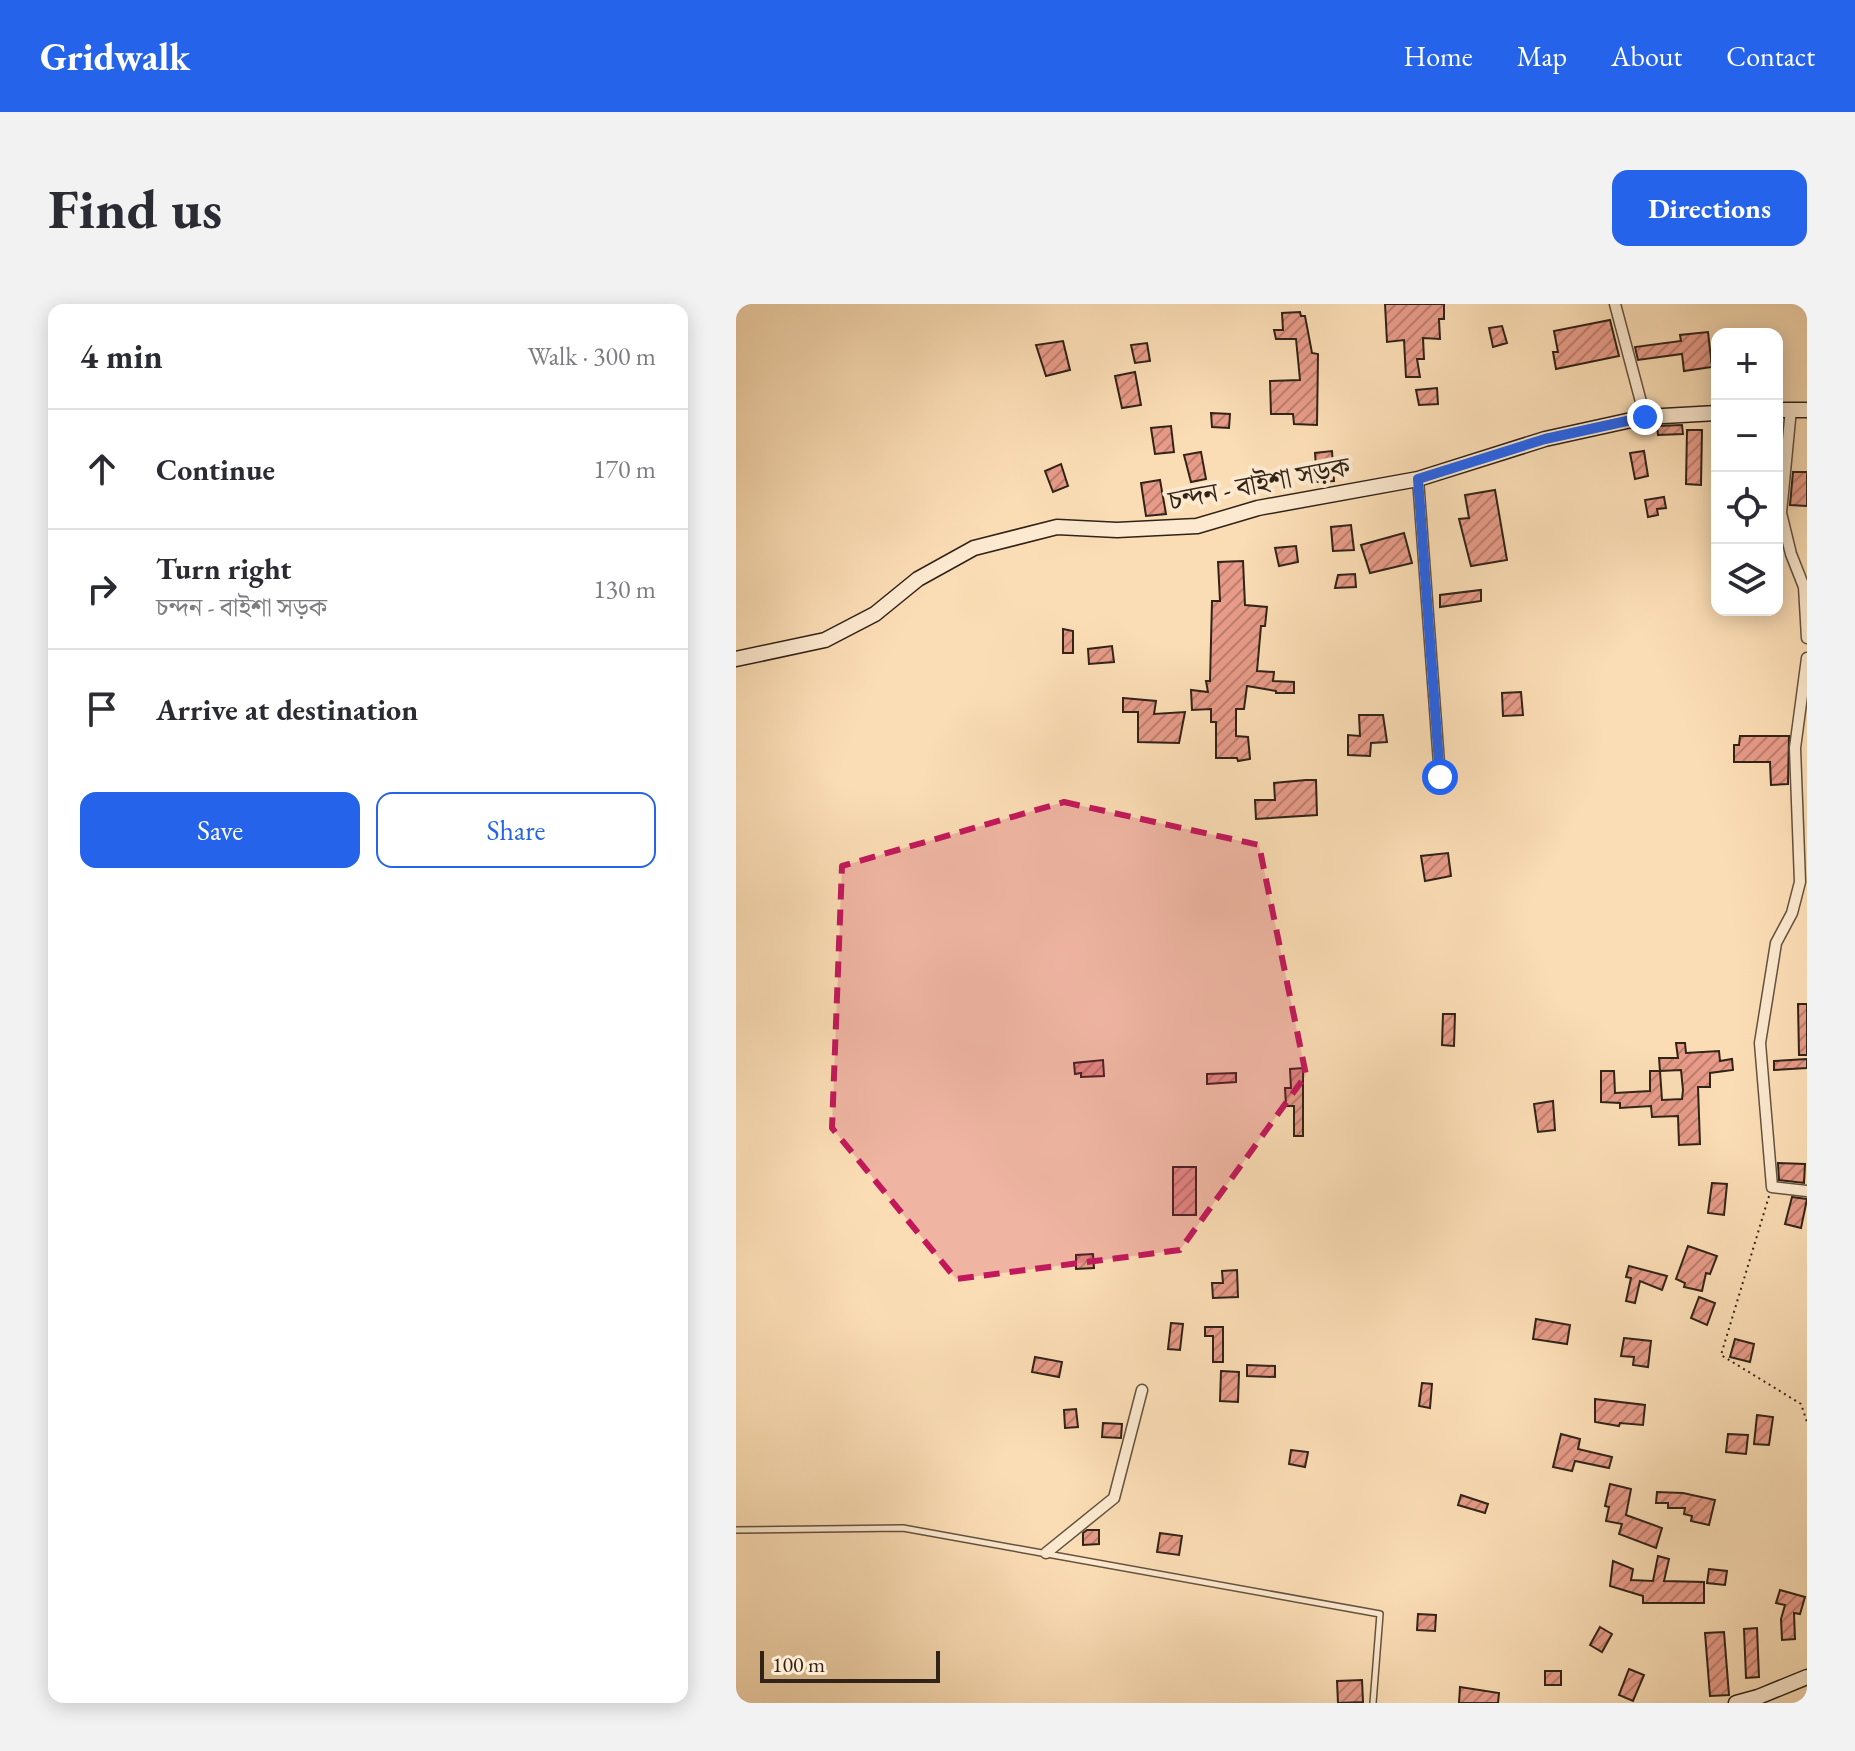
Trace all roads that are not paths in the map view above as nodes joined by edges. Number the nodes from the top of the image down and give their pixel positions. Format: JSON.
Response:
{"nodes":[{"id":1,"x":1615,"y":304,"type":"edge"},
{"id":2,"x":1784,"y":410,"type":"edge"},
{"id":3,"x":1807,"y":410,"type":"edge"},
{"id":4,"x":1711,"y":413,"type":"edge"},
{"id":5,"x":1645,"y":417,"type":"junction"},
{"id":6,"x":1418,"y":479,"type":"junction"},
{"id":7,"x":1807,"y":638,"type":"edge"},
{"id":8,"x":1807,"y":658,"type":"edge"},
{"id":9,"x":736,"y":659,"type":"edge"},
{"id":10,"x":1440,"y":777,"type":"dead end"},
{"id":11,"x":1807,"y":1191,"type":"edge"},
{"id":12,"x":1142,"y":1390,"type":"dead end"},
{"id":13,"x":736,"y":1530,"type":"edge"},
{"id":14,"x":1046,"y":1553,"type":"junction"},
{"id":15,"x":1807,"y":1677,"type":"edge"},
{"id":16,"x":1373,"y":1703,"type":"edge"},
{"id":17,"x":1736,"y":1703,"type":"edge"}],
"edges":[{"from":1,"to":5,"type":"street"},
{"from":2,"to":3,"type":"main road"},
{"from":2,"to":7,"type":"street"},
{"from":4,"to":5,"type":"main road","name":"চন্দন - বাইশা সড়ক"},
{"from":5,"to":6,"type":"main road","name":"চন্দন - বাইশা সড়ক"},
{"from":6,"to":9,"type":"main road","name":"চন্দন - বাইশা সড়ক"},
{"from":6,"to":10,"type":"street"},
{"from":8,"to":11,"type":"street"},
{"from":12,"to":14,"type":"street"},
{"from":13,"to":14,"type":"lane"},
{"from":14,"to":16,"type":"lane"},
{"from":15,"to":17,"type":"main road"}]}
